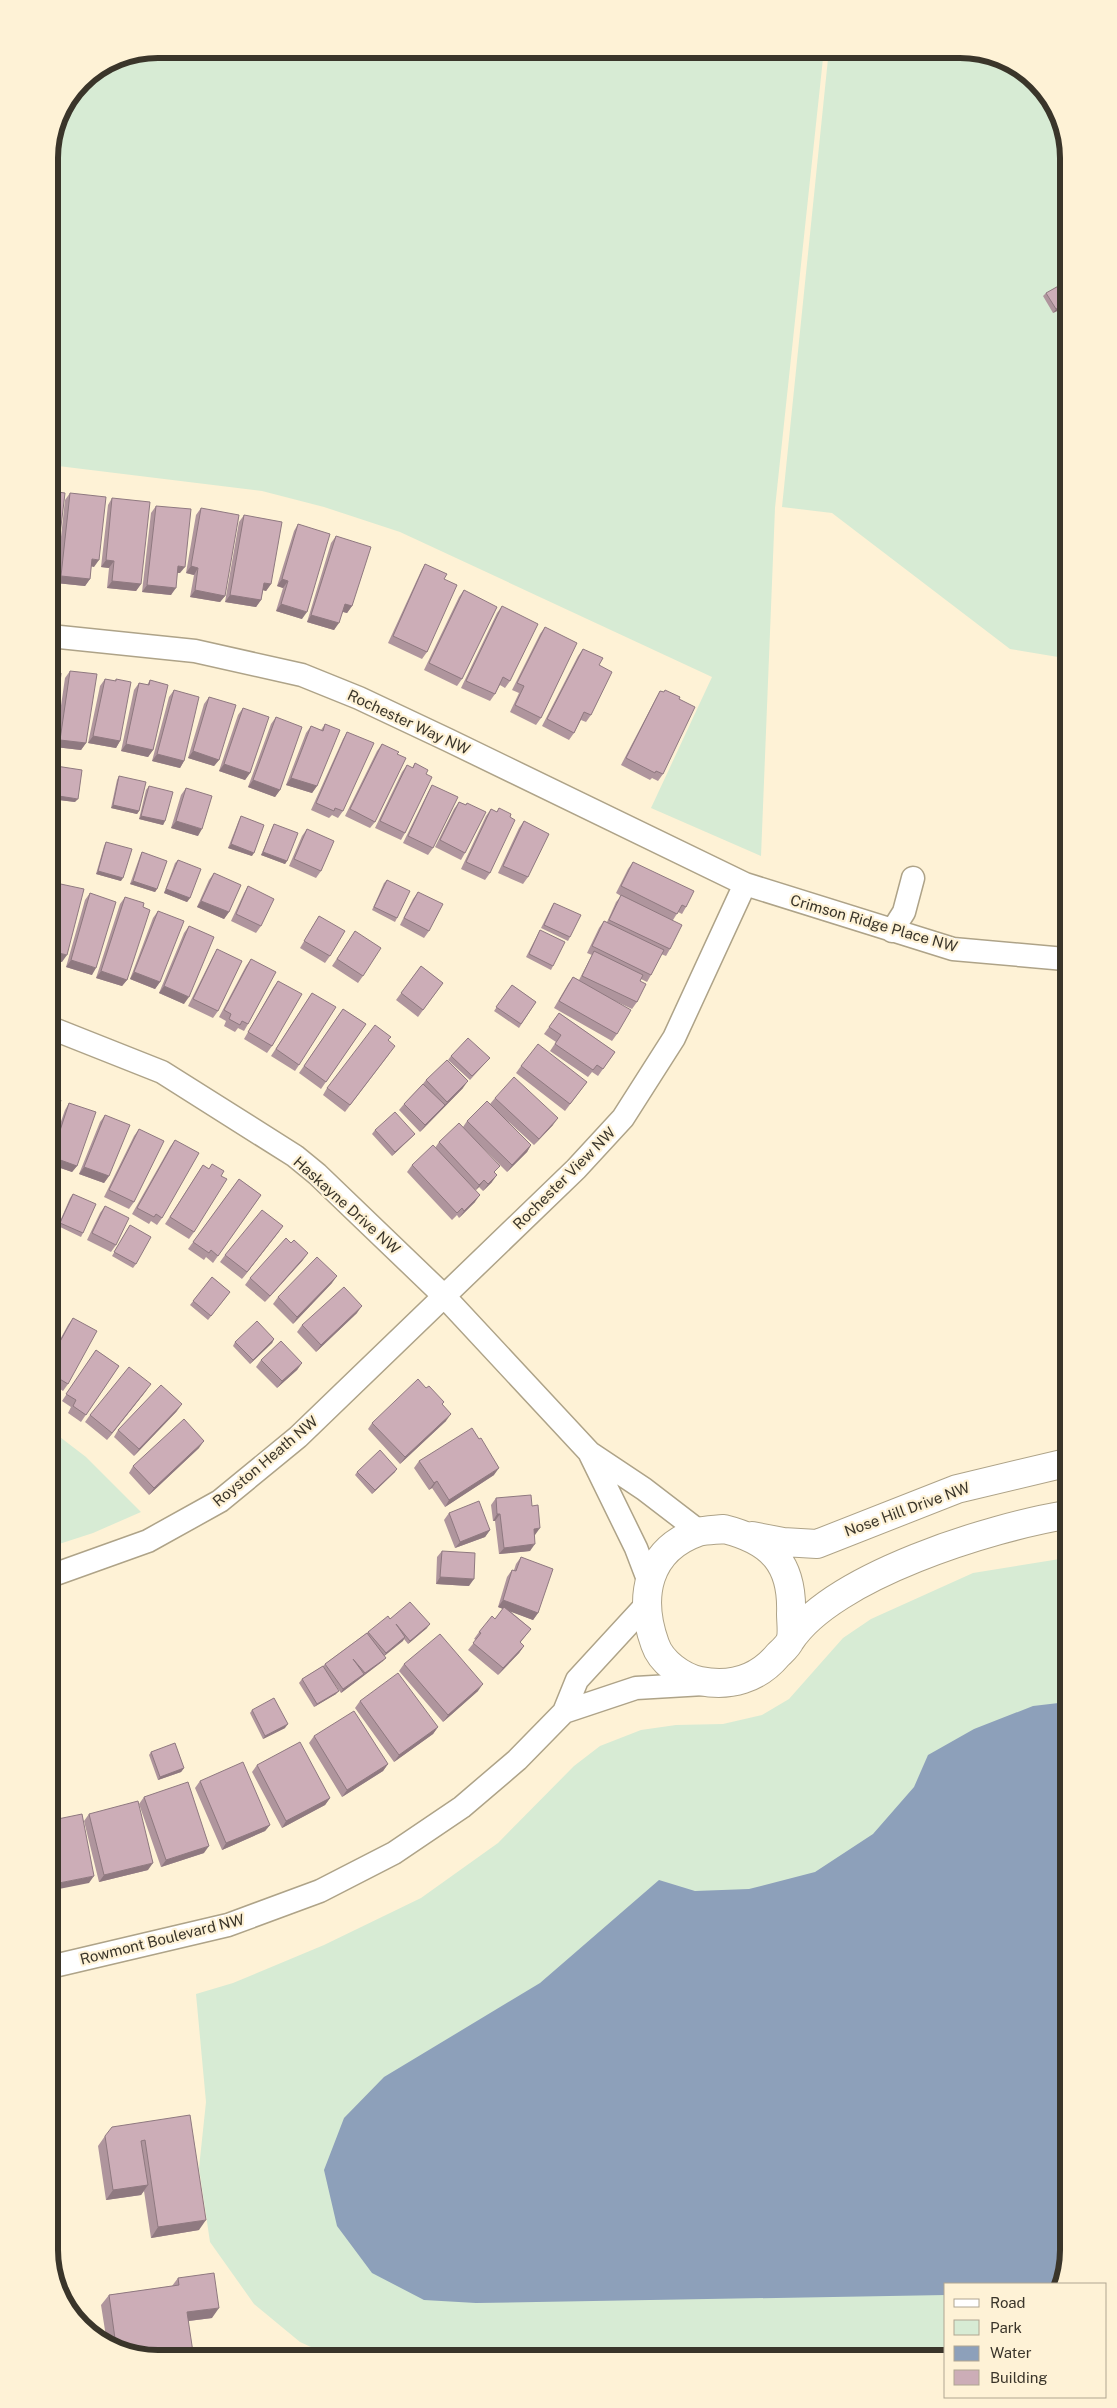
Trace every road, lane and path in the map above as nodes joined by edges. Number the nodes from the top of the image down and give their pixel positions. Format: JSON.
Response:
{"nodes":[{"id":1,"x":58,"y":637,"type":"edge"},
{"id":2,"x":913,"y":878,"type":"dead end"},
{"id":3,"x":745,"y":884,"type":"junction"},
{"id":4,"x":892,"y":931,"type":"junction"},
{"id":5,"x":1060,"y":959,"type":"edge"},
{"id":6,"x":58,"y":1031,"type":"edge"},
{"id":7,"x":444,"y":1295,"type":"junction"},
{"id":8,"x":590,"y":1453,"type":"junction"},
{"id":9,"x":1060,"y":1464,"type":"edge"},
{"id":10,"x":1060,"y":1516,"type":"edge"},
{"id":11,"x":700,"y":1532,"type":"junction"},
{"id":12,"x":749,"y":1535,"type":"junction"},
{"id":13,"x":58,"y":1573,"type":"edge"},
{"id":14,"x":647,"y":1593,"type":"junction"},
{"id":15,"x":790,"y":1641,"type":"junction"},
{"id":16,"x":715,"y":1683,"type":"junction"},
{"id":17,"x":564,"y":1712,"type":"junction"},
{"id":18,"x":58,"y":1965,"type":"edge"}],
"edges":[{"from":1,"to":3,"type":"street","name":"Rochester Way NW"},
{"from":2,"to":4,"type":"street"},
{"from":3,"to":4,"type":"street","name":"Crimson Ridge Place NW"},
{"from":3,"to":7,"type":"street","name":"Rochester View NW"},
{"from":4,"to":5,"type":"street","name":"Crimson Ridge Place NW"},
{"from":6,"to":7,"type":"street","name":"Haskayne Drive NW"},
{"from":7,"to":8,"type":"street","name":"Haskayne Drive NW"},
{"from":7,"to":13,"type":"street","name":"Royston Heath NW"},
{"from":8,"to":11,"type":"street","name":"Haskayne Drive NW"},
{"from":8,"to":14,"type":"street","name":"Haskayne Drive NW"},
{"from":9,"to":12,"type":"street","name":"Nose Hill Drive NW"},
{"from":10,"to":15,"type":"street"},
{"from":11,"to":12,"type":"street"},
{"from":11,"to":14,"type":"street"},
{"from":12,"to":15,"type":"street"},
{"from":14,"to":16,"type":"street"},
{"from":14,"to":17,"type":"street","name":"Rowmont Boulevard NW"},
{"from":15,"to":16,"type":"street"},
{"from":16,"to":17,"type":"street","name":"Rowmont Boulevard NW"},
{"from":17,"to":18,"type":"street","name":"Rowmont Boulevard NW"}]}
